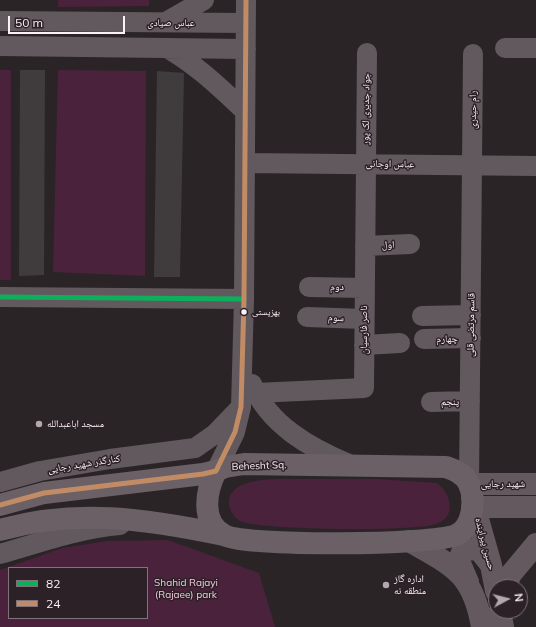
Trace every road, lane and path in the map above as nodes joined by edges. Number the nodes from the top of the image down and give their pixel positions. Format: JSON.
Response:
{"nodes":[{"id":1,"x":204,"y":0,"type":"edge"},
{"id":2,"x":246,"y":0,"type":"edge"},
{"id":3,"x":0,"y":21,"type":"edge"},
{"id":4,"x":164,"y":23,"type":"junction"},
{"id":5,"x":246,"y":23,"type":"junction"},
{"id":6,"x":0,"y":46,"type":"edge"},
{"id":7,"x":165,"y":47,"type":"junction"},
{"id":8,"x":505,"y":48,"type":"dead end"},
{"id":9,"x":536,"y":48,"type":"edge"},
{"id":10,"x":246,"y":49,"type":"junction"},
{"id":11,"x":367,"y":53,"type":"dead end"},
{"id":12,"x":473,"y":54,"type":"dead end"},
{"id":13,"x":245,"y":111,"type":"junction"},
{"id":14,"x":245,"y":163,"type":"junction"},
{"id":15,"x":366,"y":164,"type":"junction"},
{"id":16,"x":473,"y":165,"type":"junction"},
{"id":17,"x":536,"y":166,"type":"edge"},
{"id":18,"x":410,"y":244,"type":"dead end"},
{"id":19,"x":365,"y":246,"type":"junction"},
{"id":20,"x":309,"y":287,"type":"dead end"},
{"id":21,"x":365,"y":288,"type":"junction"},
{"id":22,"x":0,"y":297,"type":"edge"},
{"id":23,"x":244,"y":299,"type":"junction"},
{"id":24,"x":471,"y":315,"type":"junction"},
{"id":25,"x":422,"y":316,"type":"dead end"},
{"id":26,"x":307,"y":317,"type":"dead end"},
{"id":27,"x":364,"y":319,"type":"junction"},
{"id":28,"x":471,"y":338,"type":"junction"},
{"id":29,"x":424,"y":339,"type":"dead end"},
{"id":30,"x":400,"y":343,"type":"dead end"},
{"id":31,"x":364,"y":345,"type":"junction"},
{"id":32,"x":242,"y":359,"type":"junction"},
{"id":33,"x":256,"y":393,"type":"junction"},
{"id":34,"x":470,"y":401,"type":"junction"},
{"id":35,"x":431,"y":402,"type":"dead end"},
{"id":36,"x":241,"y":407,"type":"junction"},
{"id":37,"x":351,"y":465,"type":"junction"},
{"id":38,"x":216,"y":471,"type":"junction"},
{"id":39,"x":165,"y":478,"type":"junction"},
{"id":40,"x":0,"y":482,"type":"edge"},
{"id":41,"x":536,"y":484,"type":"edge"},
{"id":42,"x":472,"y":499,"type":"junction"},
{"id":43,"x":0,"y":506,"type":"edge"},
{"id":44,"x":536,"y":507,"type":"edge"},
{"id":45,"x":152,"y":523,"type":"junction"},
{"id":46,"x":177,"y":525,"type":"junction"},
{"id":47,"x":0,"y":530,"type":"edge"},
{"id":48,"x":224,"y":535,"type":"junction"},
{"id":49,"x":409,"y":541,"type":"junction"},
{"id":50,"x":536,"y":544,"type":"edge"},
{"id":51,"x":0,"y":554,"type":"edge"},
{"id":52,"x":491,"y":565,"type":"junction"},
{"id":53,"x":494,"y":579,"type":"edge"},
{"id":54,"x":509,"y":579,"type":"edge"},
{"id":55,"x":468,"y":583,"type":"junction"},
{"id":56,"x":482,"y":627,"type":"edge"}],
"edges":[{"from":1,"to":4,"type":"street"},
{"from":2,"to":5,"type":"street"},
{"from":3,"to":4,"type":"street","name":"عباس صیادی"},
{"from":4,"to":5,"type":"street","name":"عباس صیادی"},
{"from":5,"to":10,"type":"street"},
{"from":6,"to":7,"type":"street"},
{"from":7,"to":10,"type":"street"},
{"from":7,"to":13,"type":"street"},
{"from":8,"to":9,"type":"street"},
{"from":10,"to":13,"type":"street"},
{"from":11,"to":15,"type":"street","name":"جواد جدیری لک پور"},
{"from":12,"to":16,"type":"street","name":"رام حیدری"},
{"from":13,"to":14,"type":"street"},
{"from":14,"to":15,"type":"street","name":"عباس اوجانی"},
{"from":14,"to":23,"type":"street"},
{"from":15,"to":16,"type":"street","name":"عباس اوجانی"},
{"from":15,"to":19,"type":"street","name":"ناصر فارسیان"},
{"from":16,"to":17,"type":"street","name":"عباس اوجانی"},
{"from":16,"to":24,"type":"street","name":"قاسم مرتضی قلی"},
{"from":18,"to":19,"type":"street","name":"اول"},
{"from":19,"to":21,"type":"street","name":"ناصر فارسیان"},
{"from":20,"to":21,"type":"street","name":"دوم"},
{"from":21,"to":27,"type":"street","name":"ناصر فارسیان"},
{"from":22,"to":23,"type":"street"},
{"from":23,"to":32,"type":"street"},
{"from":24,"to":25,"type":"street"},
{"from":24,"to":28,"type":"street","name":"قاسم مرتضی قلی"},
{"from":26,"to":27,"type":"street","name":"سوم"},
{"from":27,"to":31,"type":"street","name":"ناصر فارسیان"},
{"from":28,"to":29,"type":"street","name":"چهارم"},
{"from":28,"to":34,"type":"street","name":"قاسم مرتضی قلی"},
{"from":30,"to":31,"type":"street"},
{"from":31,"to":33,"type":"street","name":"ناصر فارسیان"},
{"from":32,"to":33,"type":"street"},
{"from":32,"to":36,"type":"street"},
{"from":33,"to":37,"type":"street"},
{"from":34,"to":35,"type":"street","name":"پنجم"},
{"from":34,"to":42,"type":"street","name":"قاسم مرتضی قلی"},
{"from":36,"to":38,"type":"street"},
{"from":36,"to":40,"type":"street","name":"کنارگذر شهید رجایی"},
{"from":37,"to":38,"type":"highway","name":"Behesht Sq."},
{"from":37,"to":42,"type":"highway","name":"Behesht Sq."},
{"from":38,"to":39,"type":"highway","name":"Behesht Sq."},
{"from":38,"to":48,"type":"highway"},
{"from":39,"to":43,"type":"highway","name":"Behesht Sq."},
{"from":39,"to":46,"type":"highway"},
{"from":41,"to":42,"type":"main road","name":"شهید رجایی"},
{"from":42,"to":44,"type":"main road"},
{"from":42,"to":49,"type":"highway"},
{"from":42,"to":52,"type":"main road","name":"حسین پیراینده"},
{"from":45,"to":46,"type":"highway"},
{"from":45,"to":47,"type":"highway"},
{"from":45,"to":51,"type":"street"},
{"from":46,"to":48,"type":"highway"},
{"from":48,"to":49,"type":"highway"},
{"from":49,"to":55,"type":"main road"},
{"from":50,"to":54,"type":"main road"},
{"from":52,"to":53,"type":"main road","name":"حسین پیراینده"},
{"from":52,"to":55,"type":"main road"},
{"from":55,"to":56,"type":"main road"}]}
